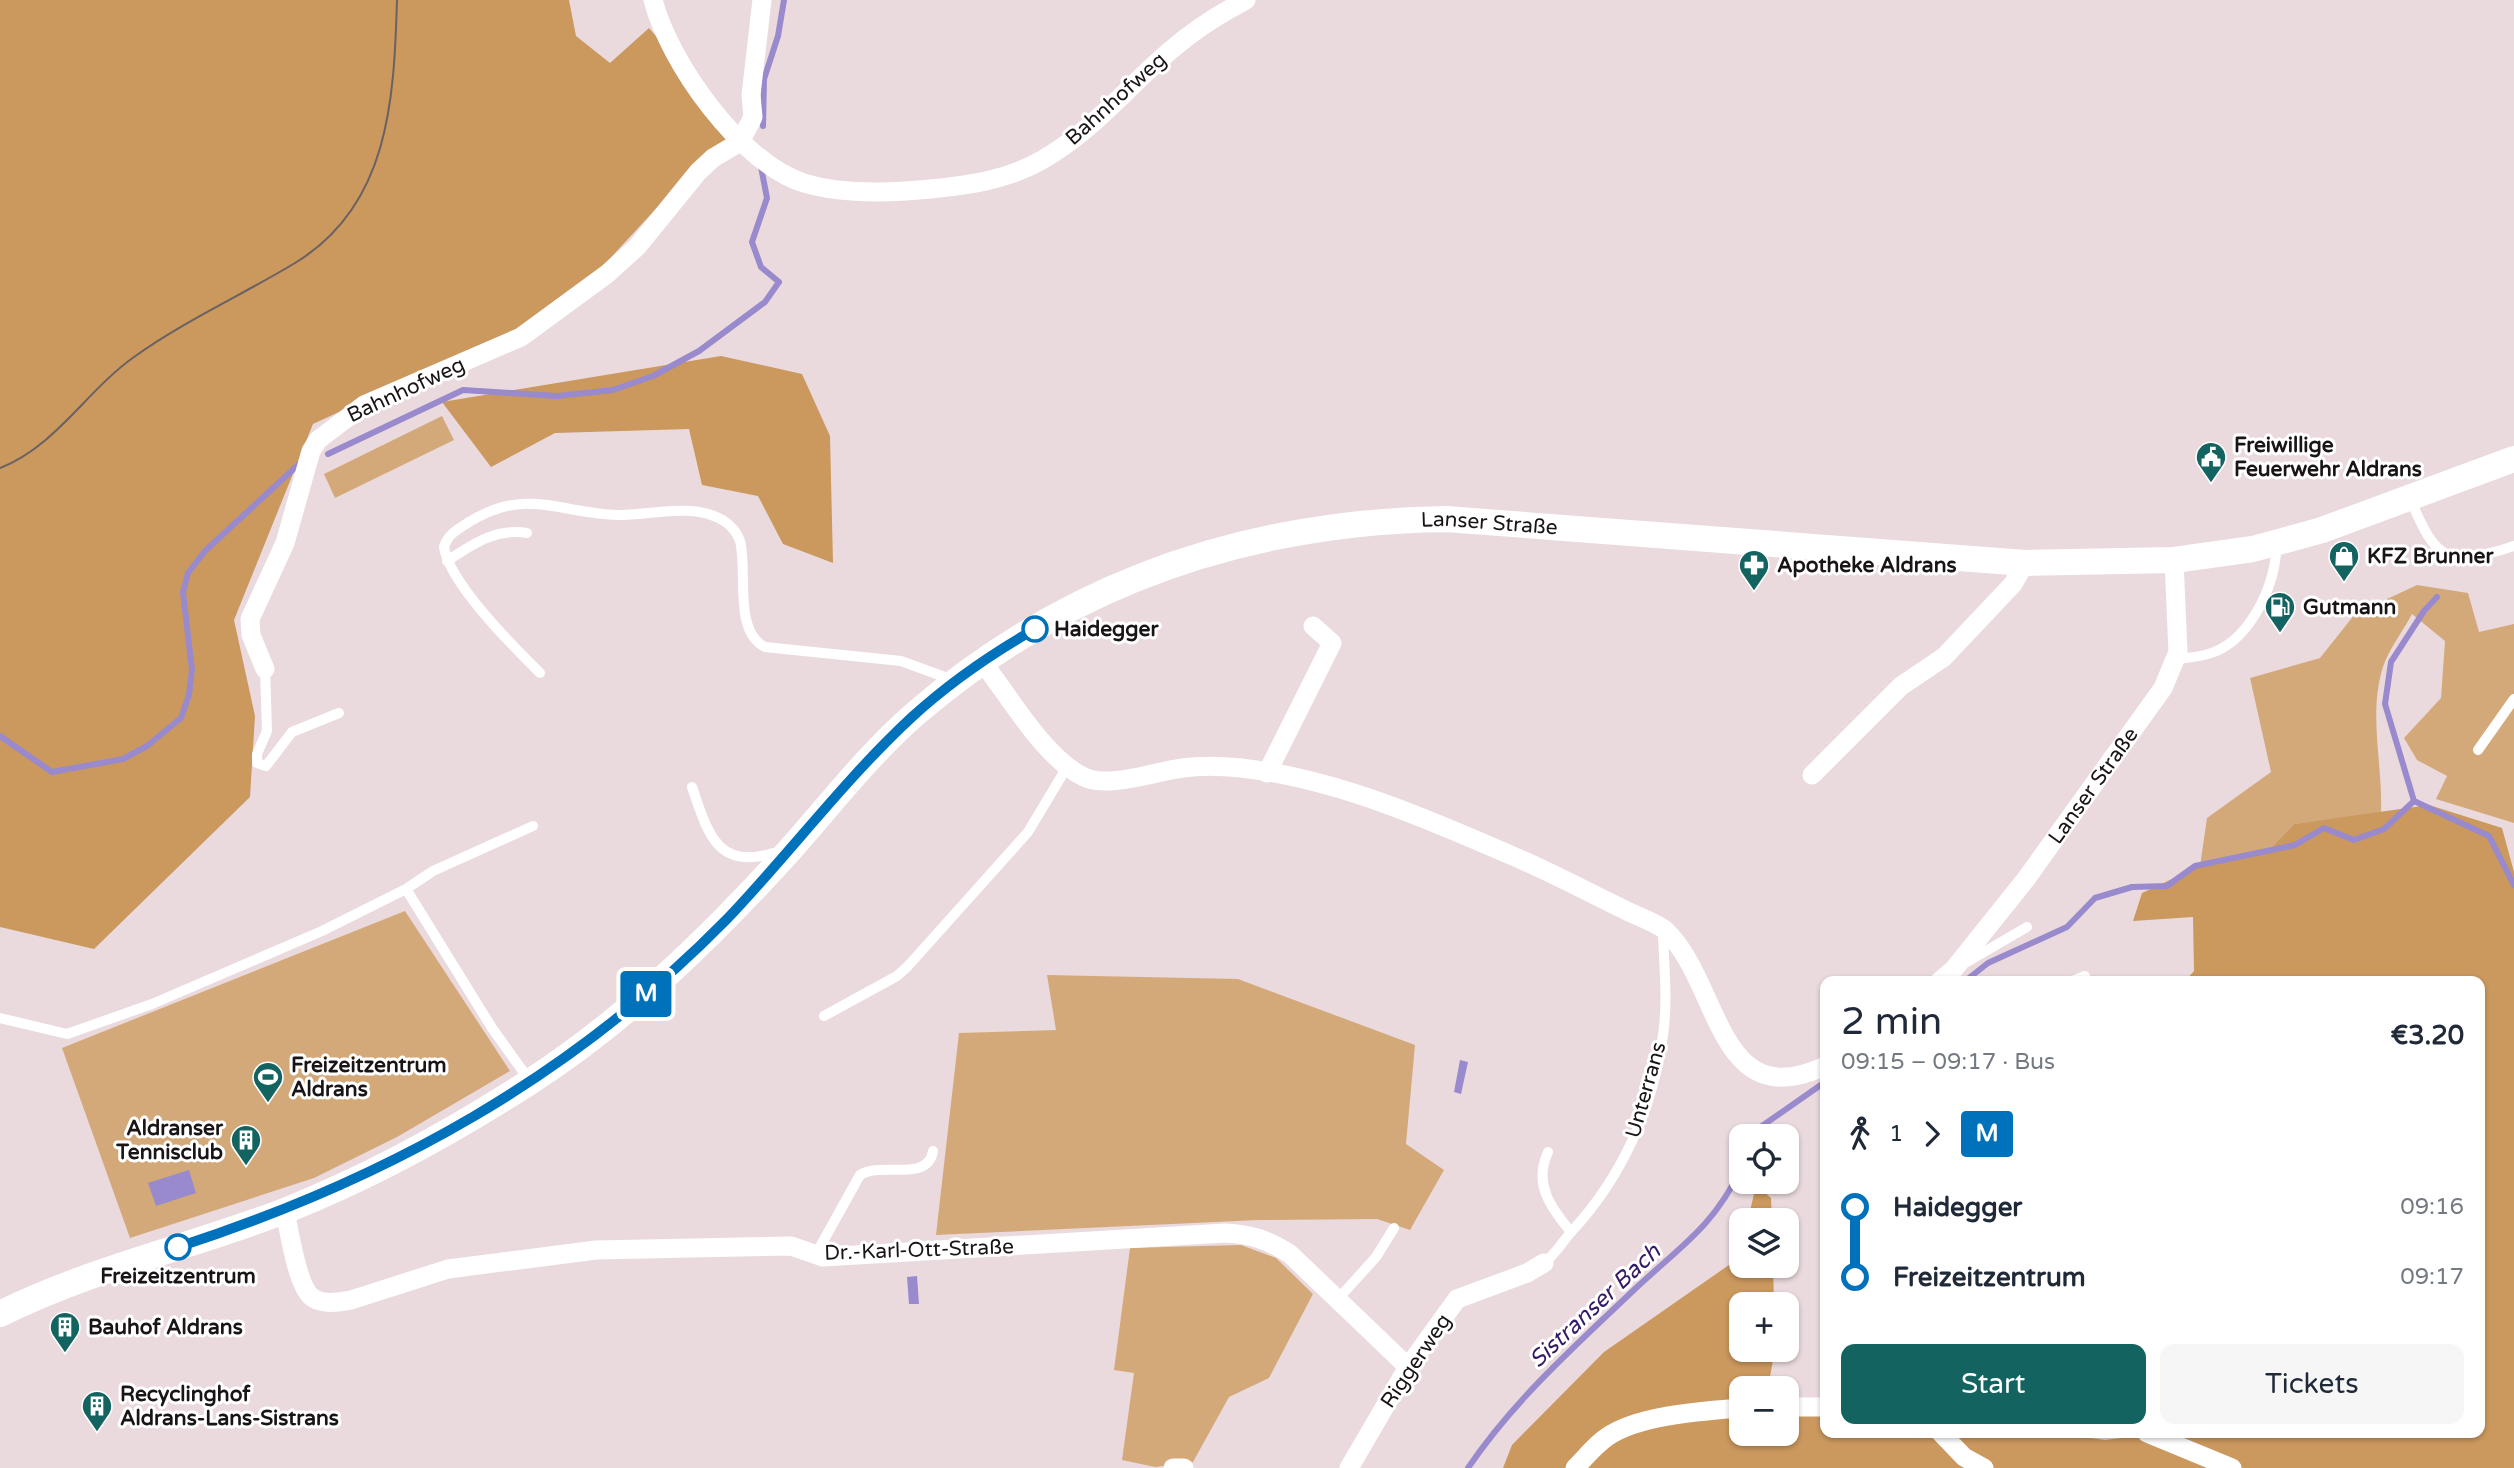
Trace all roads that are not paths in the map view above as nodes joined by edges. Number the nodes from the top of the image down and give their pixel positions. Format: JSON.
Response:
{"nodes":[{"id":1,"x":653,"y":0,"type":"edge"},
{"id":2,"x":762,"y":0,"type":"edge"},
{"id":3,"x":1246,"y":0,"type":"edge"},
{"id":4,"x":740,"y":142,"type":"junction"},
{"id":5,"x":2514,"y":459,"type":"edge"},
{"id":6,"x":2410,"y":497,"type":"junction"},
{"id":7,"x":527,"y":533,"type":"dead end"},
{"id":8,"x":2276,"y":543,"type":"junction"},
{"id":9,"x":2514,"y":546,"type":"edge"},
{"id":10,"x":2174,"y":560,"type":"junction"},
{"id":11,"x":447,"y":561,"type":"junction"},
{"id":12,"x":2025,"y":563,"type":"junction"},
{"id":13,"x":1313,"y":626,"type":"dead end"},
{"id":14,"x":2175,"y":660,"type":"junction"},
{"id":15,"x":983,"y":663,"type":"junction"},
{"id":16,"x":265,"y":669,"type":"joint"},
{"id":17,"x":540,"y":673,"type":"dead end"},
{"id":18,"x":957,"y":682,"type":"junction"},
{"id":19,"x":2514,"y":699,"type":"edge"},
{"id":20,"x":339,"y":713,"type":"dead end"},
{"id":21,"x":2478,"y":750,"type":"dead end"},
{"id":22,"x":1067,"y":767,"type":"junction"},
{"id":23,"x":1267,"y":773,"type":"junction"},
{"id":24,"x":1812,"y":775,"type":"dead end"},
{"id":25,"x":692,"y":787,"type":"dead end"},
{"id":26,"x":533,"y":826,"type":"dead end"},
{"id":27,"x":781,"y":859,"type":"junction"},
{"id":28,"x":406,"y":890,"type":"junction"},
{"id":29,"x":2027,"y":927,"type":"dead end"},
{"id":30,"x":1663,"y":929,"type":"junction"},
{"id":31,"x":1946,"y":975,"type":"edge"},
{"id":32,"x":824,"y":1016,"type":"dead end"},
{"id":33,"x":0,"y":1018,"type":"edge"},
{"id":34,"x":1820,"y":1068,"type":"edge"},
{"id":35,"x":531,"y":1081,"type":"junction"},
{"id":36,"x":933,"y":1151,"type":"dead end"},
{"id":37,"x":1548,"y":1152,"type":"dead end"},
{"id":38,"x":285,"y":1211,"type":"junction"},
{"id":39,"x":1394,"y":1228,"type":"dead end"},
{"id":40,"x":1571,"y":1232,"type":"junction"},
{"id":41,"x":816,"y":1254,"type":"junction"},
{"id":42,"x":1544,"y":1263,"type":"joint"},
{"id":43,"x":1338,"y":1300,"type":"junction"},
{"id":44,"x":0,"y":1314,"type":"edge"},
{"id":45,"x":1408,"y":1367,"type":"junction"},
{"id":46,"x":1799,"y":1407,"type":"edge"},
{"id":47,"x":1820,"y":1407,"type":"edge"},
{"id":48,"x":1729,"y":1410,"type":"edge"},
{"id":49,"x":1946,"y":1438,"type":"edge"},
{"id":50,"x":2159,"y":1438,"type":"edge"},
{"id":51,"x":1349,"y":1468,"type":"edge"},
{"id":52,"x":1575,"y":1468,"type":"edge"},
{"id":53,"x":1984,"y":1468,"type":"edge"},
{"id":54,"x":2232,"y":1468,"type":"edge"}],
"edges":[{"from":1,"to":4,"type":"street","name":"Bahnhofweg"},
{"from":2,"to":4,"type":"street"},
{"from":3,"to":4,"type":"street","name":"Bahnhofweg"},
{"from":4,"to":16,"type":"street","name":"Bahnhofweg"},
{"from":5,"to":6,"type":"main road","name":"Lanser Straße"},
{"from":6,"to":8,"type":"main road","name":"Lanser Straße"},
{"from":6,"to":9,"type":"lane"},
{"from":7,"to":11,"type":"lane"},
{"from":8,"to":10,"type":"main road","name":"Lanser Straße"},
{"from":8,"to":14,"type":"lane"},
{"from":10,"to":12,"type":"main road","name":"Lanser Straße"},
{"from":10,"to":14,"type":"street","name":"Lanser Straße"},
{"from":11,"to":17,"type":"lane"},
{"from":11,"to":18,"type":"lane"},
{"from":12,"to":15,"type":"main road","name":"Lanser Straße"},
{"from":12,"to":24,"type":"street"},
{"from":13,"to":23,"type":"street"},
{"from":14,"to":31,"type":"street","name":"Lanser Straße"},
{"from":15,"to":18,"type":"main road","name":"Lanser Straße"},
{"from":15,"to":22,"type":"street"},
{"from":16,"to":20,"type":"lane","name":"Bahnhofweg"},
{"from":18,"to":27,"type":"main road","name":"Lanser Straße"},
{"from":19,"to":21,"type":"lane"},
{"from":22,"to":23,"type":"street"},
{"from":22,"to":32,"type":"lane"},
{"from":23,"to":30,"type":"street"},
{"from":25,"to":27,"type":"lane"},
{"from":26,"to":28,"type":"lane"},
{"from":27,"to":35,"type":"main road","name":"Lanser Straße"},
{"from":28,"to":33,"type":"lane"},
{"from":28,"to":35,"type":"lane"},
{"from":29,"to":31,"type":"lane"},
{"from":30,"to":34,"type":"street"},
{"from":30,"to":40,"type":"lane","name":"Unterrans"},
{"from":35,"to":38,"type":"main road","name":"Lanser Straße"},
{"from":36,"to":41,"type":"lane"},
{"from":37,"to":40,"type":"lane"},
{"from":38,"to":41,"type":"street","name":"Dr.-Karl-Ott-Straße"},
{"from":38,"to":44,"type":"main road","name":"Lanser Straße"},
{"from":39,"to":43,"type":"lane"},
{"from":40,"to":42,"type":"lane","name":"Unterrans"},
{"from":41,"to":43,"type":"street","name":"Dr.-Karl-Ott-Straße"},
{"from":42,"to":45,"type":"street","name":"Riggerweg"},
{"from":43,"to":45,"type":"street","name":"Dr.-Karl-Ott-Straße"},
{"from":45,"to":51,"type":"street","name":"Riggerweg"},
{"from":46,"to":47,"type":"street"},
{"from":48,"to":52,"type":"street"},
{"from":49,"to":53,"type":"street"},
{"from":50,"to":54,"type":"street"}]}
